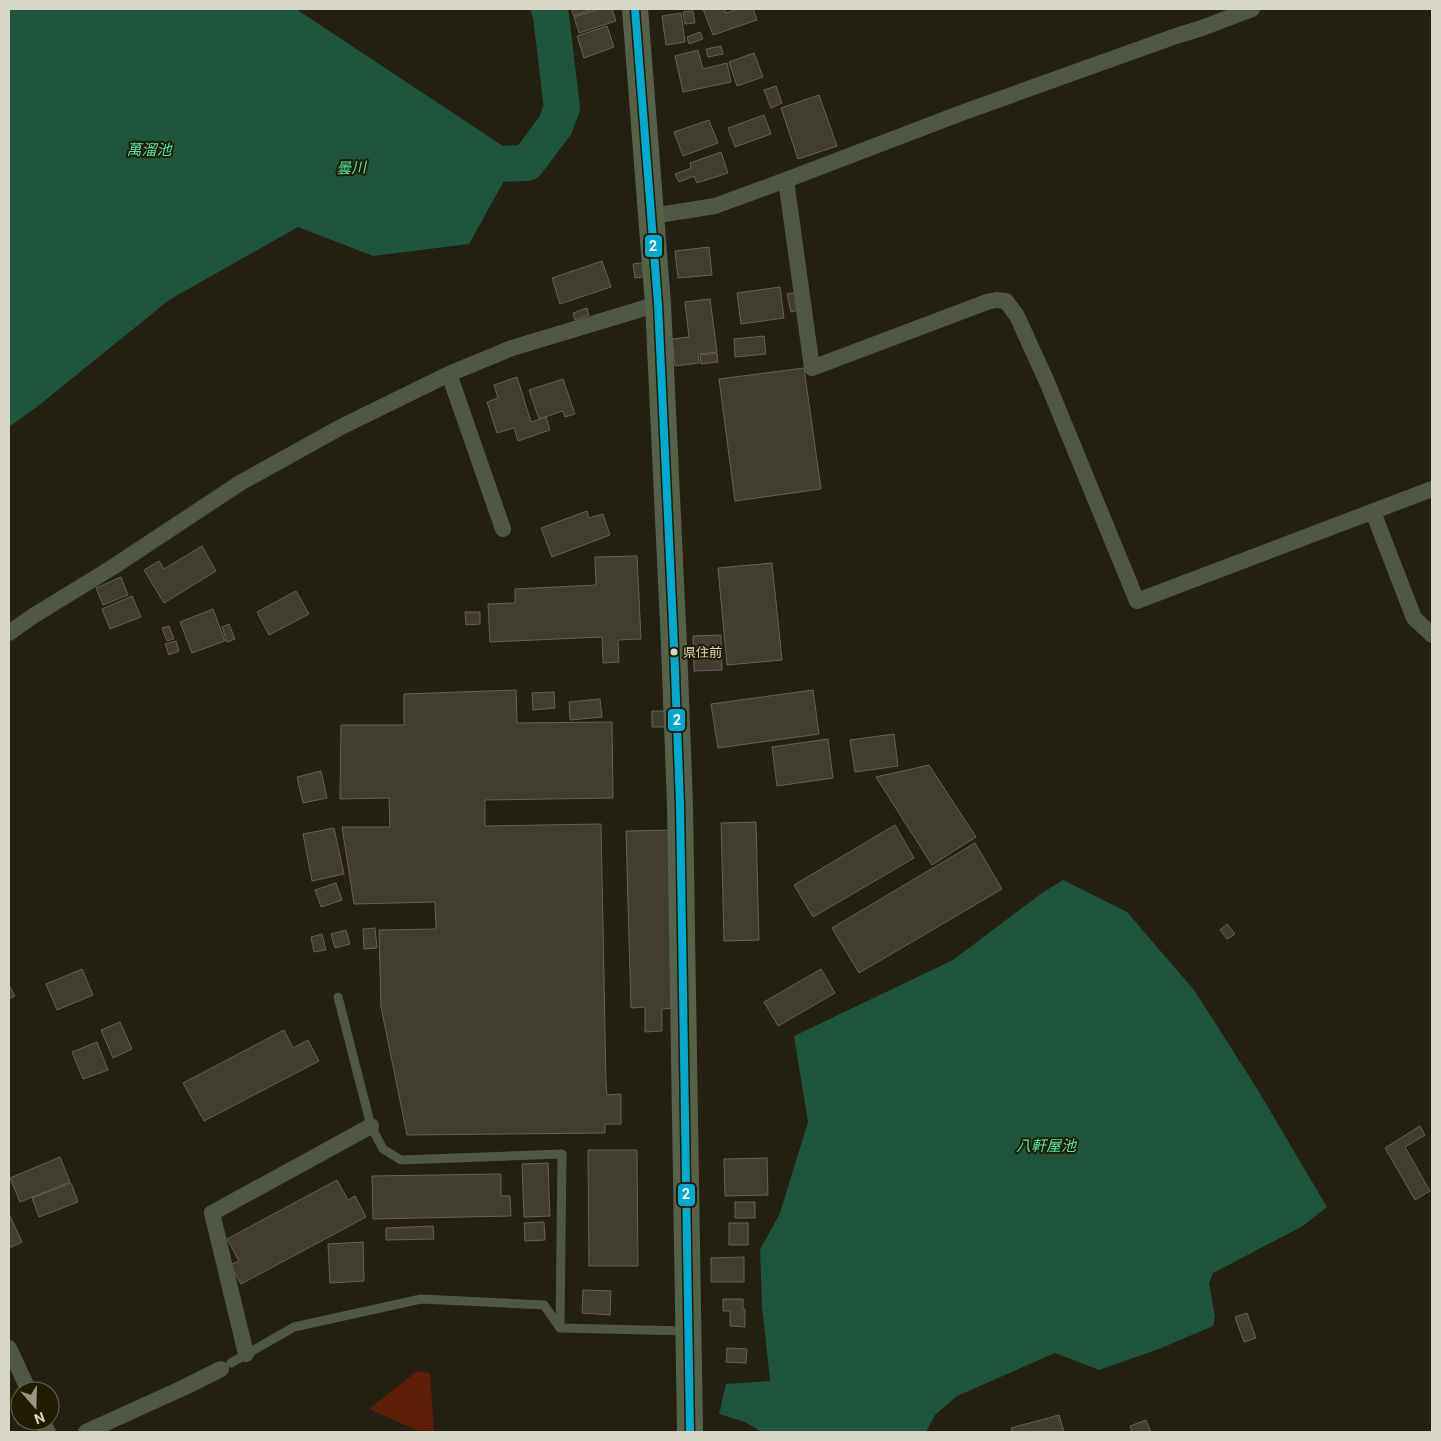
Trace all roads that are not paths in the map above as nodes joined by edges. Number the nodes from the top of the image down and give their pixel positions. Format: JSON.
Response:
{"nodes":[{"id":1,"x":635,"y":9,"type":"edge"},
{"id":2,"x":1252,"y":9,"type":"edge"},
{"id":3,"x":786,"y":180,"type":"junction"},
{"id":4,"x":652,"y":216,"type":"junction"},
{"id":5,"x":658,"y":304,"type":"junction"},
{"id":6,"x":449,"y":374,"type":"junction"},
{"id":7,"x":1432,"y":489,"type":"edge"},
{"id":8,"x":1373,"y":512,"type":"junction"},
{"id":9,"x":503,"y":529,"type":"dead end"},
{"id":10,"x":9,"y":633,"type":"edge"},
{"id":11,"x":1432,"y":635,"type":"edge"},
{"id":12,"x":338,"y":997,"type":"dead end"},
{"id":13,"x":371,"y":1126,"type":"junction"},
{"id":14,"x":560,"y":1328,"type":"junction"},
{"id":15,"x":688,"y":1331,"type":"junction"},
{"id":16,"x":9,"y":1348,"type":"edge"},
{"id":17,"x":246,"y":1354,"type":"junction"},
{"id":18,"x":226,"y":1366,"type":"joint"},
{"id":19,"x":24,"y":1381,"type":"edge"},
{"id":20,"x":86,"y":1432,"type":"edge"},
{"id":21,"x":690,"y":1432,"type":"edge"}],
"edges":[{"from":1,"to":4,"type":"main road"},
{"from":2,"to":3,"type":"street"},
{"from":3,"to":4,"type":"street"},
{"from":3,"to":8,"type":"street"},
{"from":4,"to":5,"type":"main road"},
{"from":5,"to":6,"type":"street"},
{"from":5,"to":15,"type":"main road"},
{"from":6,"to":9,"type":"street"},
{"from":6,"to":10,"type":"street"},
{"from":7,"to":8,"type":"street"},
{"from":8,"to":11,"type":"street"},
{"from":12,"to":13,"type":"lane"},
{"from":13,"to":14,"type":"lane"},
{"from":13,"to":17,"type":"street"},
{"from":14,"to":15,"type":"lane"},
{"from":14,"to":17,"type":"lane"},
{"from":15,"to":21,"type":"main road"},
{"from":16,"to":19,"type":"street"},
{"from":17,"to":18,"type":"lane"},
{"from":18,"to":20,"type":"street"}]}
